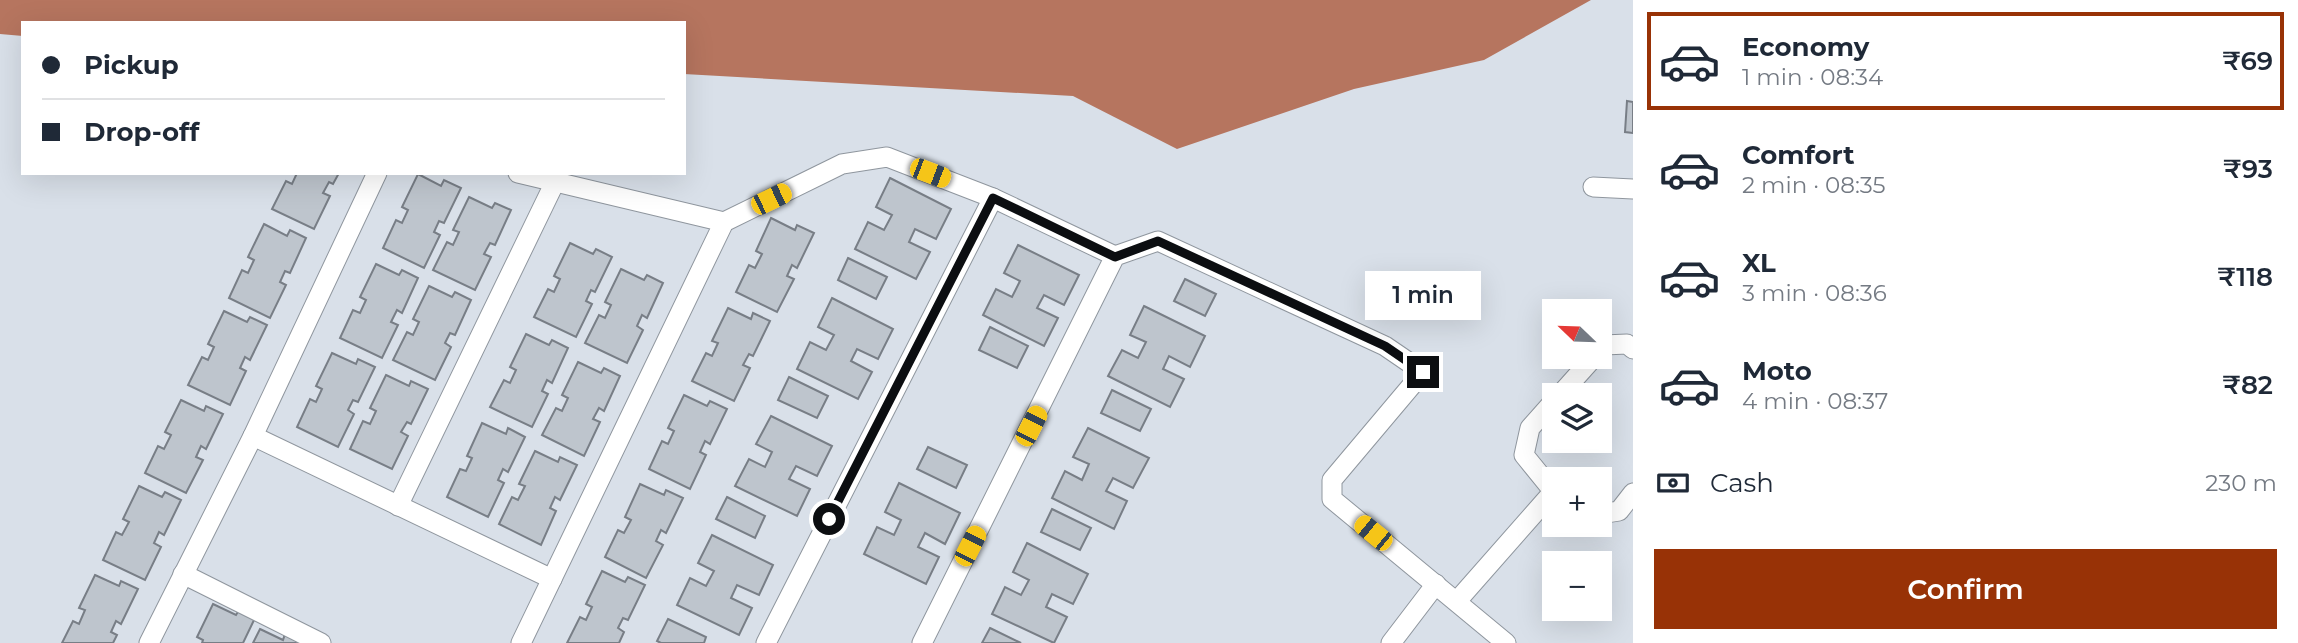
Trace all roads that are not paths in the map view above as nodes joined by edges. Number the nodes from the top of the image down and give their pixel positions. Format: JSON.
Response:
{"nodes":[{"id":1,"x":376,"y":175,"type":"edge"},
{"id":2,"x":526,"y":175,"type":"edge"},
{"id":3,"x":555,"y":182,"type":"junction"},
{"id":4,"x":1592,"y":187,"type":"dead end"},
{"id":5,"x":1633,"y":189,"type":"edge"},
{"id":6,"x":993,"y":198,"type":"junction"},
{"id":7,"x":724,"y":222,"type":"junction"},
{"id":8,"x":1115,"y":257,"type":"junction"},
{"id":9,"x":1612,"y":345,"type":"edge"},
{"id":10,"x":1633,"y":349,"type":"edge"},
{"id":11,"x":1583,"y":369,"type":"edge"},
{"id":12,"x":1571,"y":383,"type":"edge"},
{"id":13,"x":1542,"y":414,"type":"edge"},
{"id":14,"x":253,"y":436,"type":"junction"},
{"id":15,"x":1542,"y":477,"type":"edge"},
{"id":16,"x":1633,"y":493,"type":"edge"},
{"id":17,"x":1542,"y":505,"type":"edge"},
{"id":18,"x":398,"y":506,"type":"junction"},
{"id":19,"x":1612,"y":512,"type":"edge"},
{"id":20,"x":183,"y":573,"type":"junction"},
{"id":21,"x":552,"y":579,"type":"junction"},
{"id":22,"x":1436,"y":584,"type":"junction"},
{"id":23,"x":1457,"y":601,"type":"junction"},
{"id":24,"x":149,"y":643,"type":"edge"},
{"id":25,"x":321,"y":643,"type":"edge"},
{"id":26,"x":521,"y":643,"type":"edge"},
{"id":27,"x":766,"y":643,"type":"edge"},
{"id":28,"x":922,"y":643,"type":"edge"},
{"id":29,"x":1391,"y":643,"type":"edge"},
{"id":30,"x":1506,"y":643,"type":"edge"}],
"edges":[{"from":1,"to":14,"type":"street"},
{"from":2,"to":3,"type":"street"},
{"from":3,"to":7,"type":"street"},
{"from":3,"to":18,"type":"street"},
{"from":4,"to":5,"type":"street"},
{"from":6,"to":7,"type":"street"},
{"from":6,"to":8,"type":"street"},
{"from":6,"to":27,"type":"street"},
{"from":7,"to":21,"type":"street"},
{"from":8,"to":22,"type":"street"},
{"from":8,"to":28,"type":"street"},
{"from":9,"to":10,"type":"street"},
{"from":11,"to":12,"type":"street"},
{"from":13,"to":15,"type":"street"},
{"from":14,"to":18,"type":"street"},
{"from":14,"to":20,"type":"street"},
{"from":16,"to":19,"type":"street"},
{"from":17,"to":23,"type":"street"},
{"from":18,"to":21,"type":"street"},
{"from":20,"to":24,"type":"street"},
{"from":20,"to":25,"type":"street"},
{"from":21,"to":26,"type":"street"},
{"from":22,"to":23,"type":"street"},
{"from":22,"to":29,"type":"street"},
{"from":23,"to":30,"type":"street"}]}
